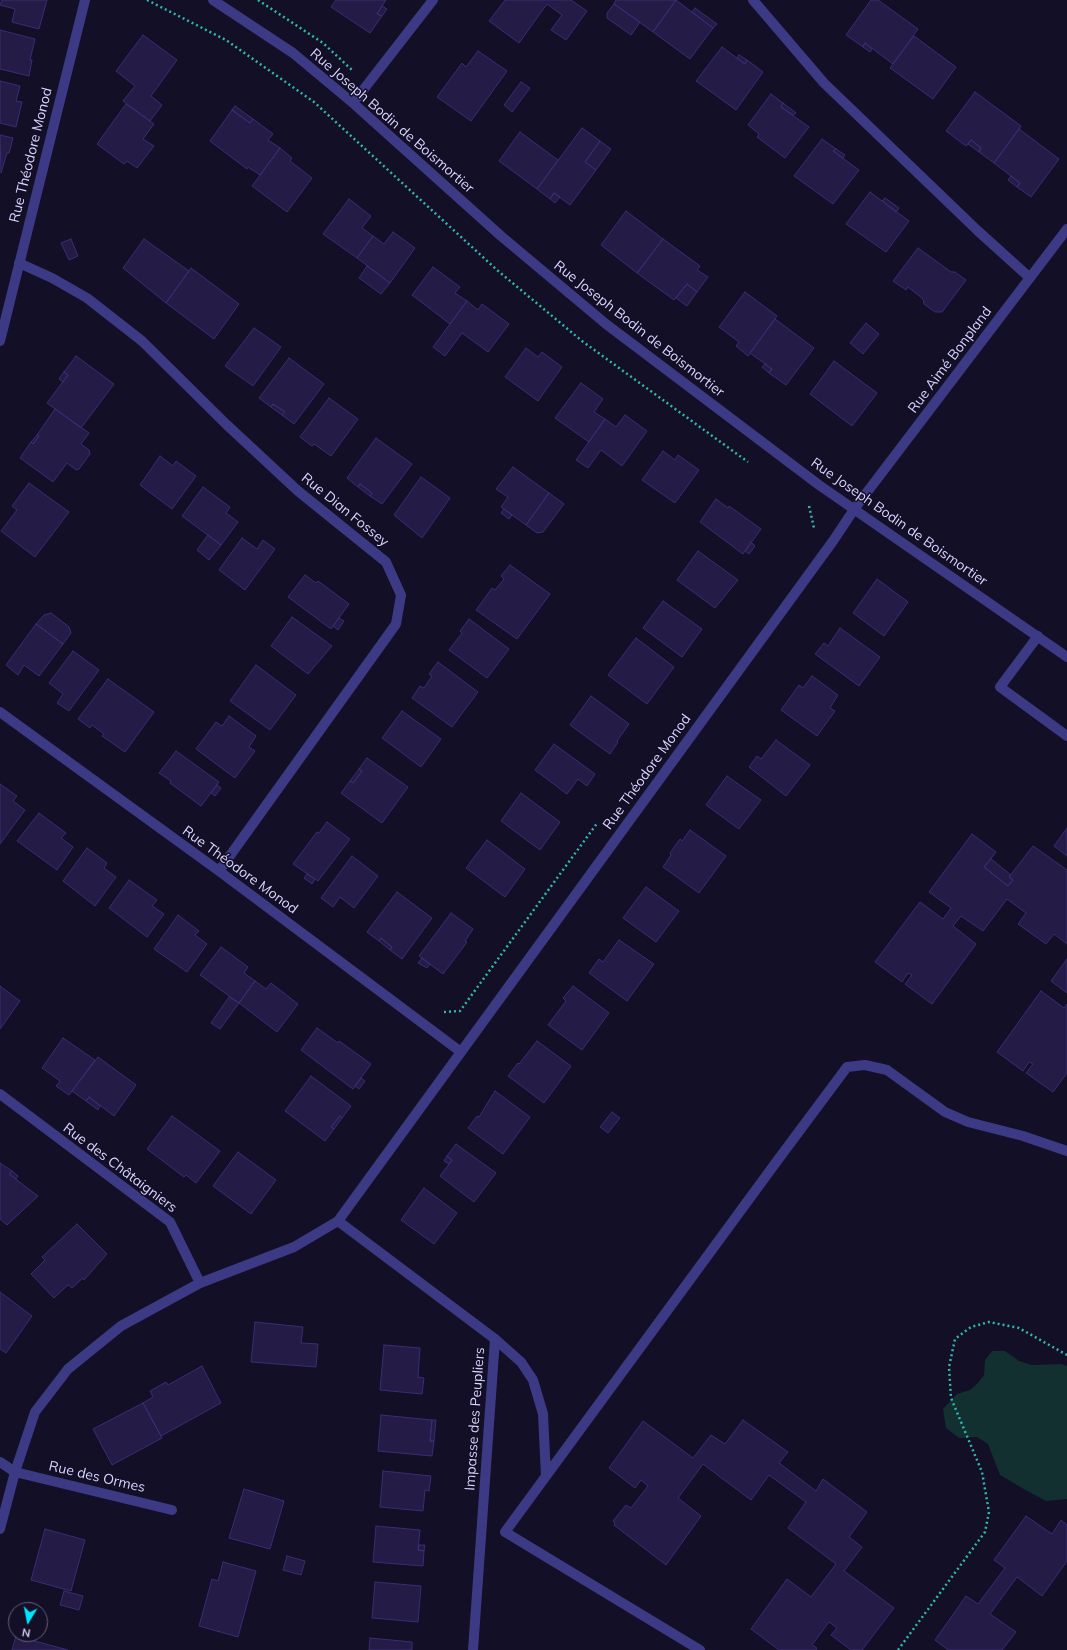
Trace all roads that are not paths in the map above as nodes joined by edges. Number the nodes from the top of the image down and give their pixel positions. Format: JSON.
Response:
{"nodes":[{"id":1,"x":85,"y":0,"type":"edge"},
{"id":2,"x":214,"y":0,"type":"edge"},
{"id":3,"x":432,"y":0,"type":"edge"},
{"id":4,"x":753,"y":0,"type":"edge"},
{"id":5,"x":353,"y":103,"type":"junction"},
{"id":6,"x":1067,"y":229,"type":"edge"},
{"id":7,"x":19,"y":263,"type":"junction"},
{"id":8,"x":1030,"y":278,"type":"junction"},
{"id":9,"x":0,"y":341,"type":"edge"},
{"id":10,"x":855,"y":508,"type":"junction"},
{"id":11,"x":1038,"y":636,"type":"junction"},
{"id":12,"x":1067,"y":657,"type":"edge"},
{"id":13,"x":0,"y":712,"type":"edge"},
{"id":14,"x":1067,"y":736,"type":"edge"},
{"id":15,"x":219,"y":871,"type":"junction"},
{"id":16,"x":461,"y":1052,"type":"junction"},
{"id":17,"x":0,"y":1094,"type":"edge"},
{"id":18,"x":1067,"y":1151,"type":"edge"},
{"id":19,"x":338,"y":1221,"type":"junction"},
{"id":20,"x":200,"y":1283,"type":"junction"},
{"id":21,"x":495,"y":1338,"type":"junction"},
{"id":22,"x":0,"y":1462,"type":"edge"},
{"id":23,"x":15,"y":1472,"type":"junction"},
{"id":24,"x":546,"y":1476,"type":"junction"},
{"id":25,"x":172,"y":1510,"type":"dead end"},
{"id":26,"x":0,"y":1529,"type":"edge"},
{"id":27,"x":473,"y":1650,"type":"edge"},
{"id":28,"x":700,"y":1650,"type":"edge"}],
"edges":[{"from":1,"to":7,"type":"street","name":"Rue Théodore Monod"},
{"from":2,"to":5,"type":"street","name":"Rue Joseph Bodin de Boismortier"},
{"from":3,"to":5,"type":"street"},
{"from":4,"to":8,"type":"street"},
{"from":5,"to":10,"type":"street","name":"Rue Joseph Bodin de Boismortier"},
{"from":6,"to":8,"type":"street","name":"Rue Aimé Bonpland"},
{"from":7,"to":9,"type":"street","name":"Rue Théodore Monod"},
{"from":7,"to":15,"type":"street","name":"Rue Dian Fossey"},
{"from":8,"to":10,"type":"street","name":"Rue Aimé Bonpland"},
{"from":10,"to":11,"type":"street","name":"Rue Joseph Bodin de Boismortier"},
{"from":10,"to":16,"type":"street","name":"Rue Théodore Monod"},
{"from":11,"to":12,"type":"street","name":"Rue Joseph Bodin de Boismortier"},
{"from":11,"to":14,"type":"street"},
{"from":13,"to":15,"type":"street","name":"Rue Théodore Monod"},
{"from":15,"to":16,"type":"street","name":"Rue Théodore Monod"},
{"from":16,"to":19,"type":"street","name":"Rue Théodore Monod"},
{"from":17,"to":20,"type":"street","name":"Rue des Châtaigniers"},
{"from":18,"to":24,"type":"street"},
{"from":19,"to":20,"type":"street","name":"Rue Théodore Monod"},
{"from":19,"to":21,"type":"street","name":"Impasse des Peupliers"},
{"from":20,"to":23,"type":"street"},
{"from":21,"to":24,"type":"street"},
{"from":21,"to":27,"type":"street","name":"Impasse des Peupliers"},
{"from":22,"to":23,"type":"street"},
{"from":23,"to":25,"type":"street","name":"Rue des Ormes"},
{"from":23,"to":26,"type":"street"},
{"from":24,"to":28,"type":"street"}]}
